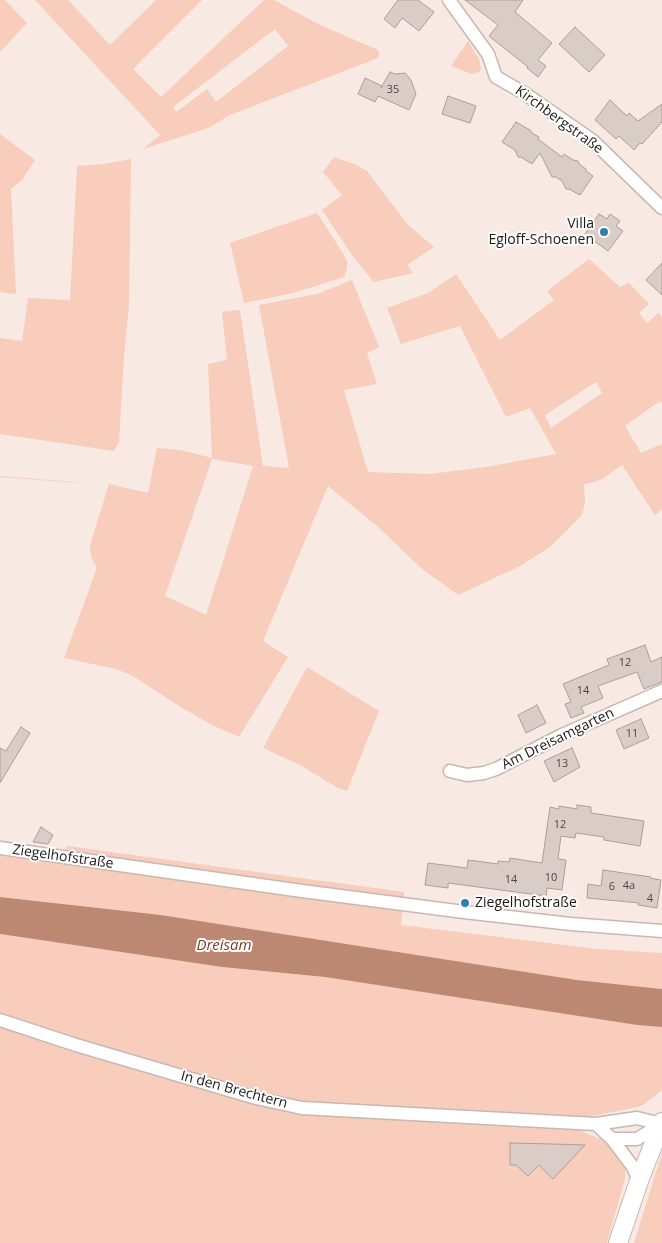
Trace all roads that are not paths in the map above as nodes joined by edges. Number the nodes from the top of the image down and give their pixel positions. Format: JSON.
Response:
{"nodes":[{"id":1,"x":449,"y":0,"type":"edge"},
{"id":2,"x":662,"y":208,"type":"edge"},
{"id":3,"x":662,"y":691,"type":"edge"},
{"id":4,"x":450,"y":771,"type":"dead end"},
{"id":5,"x":0,"y":848,"type":"edge"},
{"id":6,"x":662,"y":931,"type":"edge"},
{"id":7,"x":0,"y":1020,"type":"edge"},
{"id":8,"x":662,"y":1123,"type":"edge"},
{"id":9,"x":596,"y":1124,"type":"junction"},
{"id":10,"x":612,"y":1139,"type":"junction"},
{"id":11,"x":639,"y":1181,"type":"junction"},
{"id":12,"x":618,"y":1243,"type":"edge"}],
"edges":[{"from":1,"to":2,"type":"street","name":"Kirchbergstraße"},
{"from":3,"to":4,"type":"street","name":"Am Dreisamgarten"},
{"from":5,"to":6,"type":"street","name":"Ziegelhofstraße"},
{"from":7,"to":9,"type":"street","name":"In den Brechtern"},
{"from":8,"to":9,"type":"street","name":"In den Brechtern"},
{"from":8,"to":10,"type":"street"},
{"from":8,"to":11,"type":"street"},
{"from":9,"to":10,"type":"street"},
{"from":10,"to":11,"type":"street"},
{"from":11,"to":12,"type":"street"}]}
